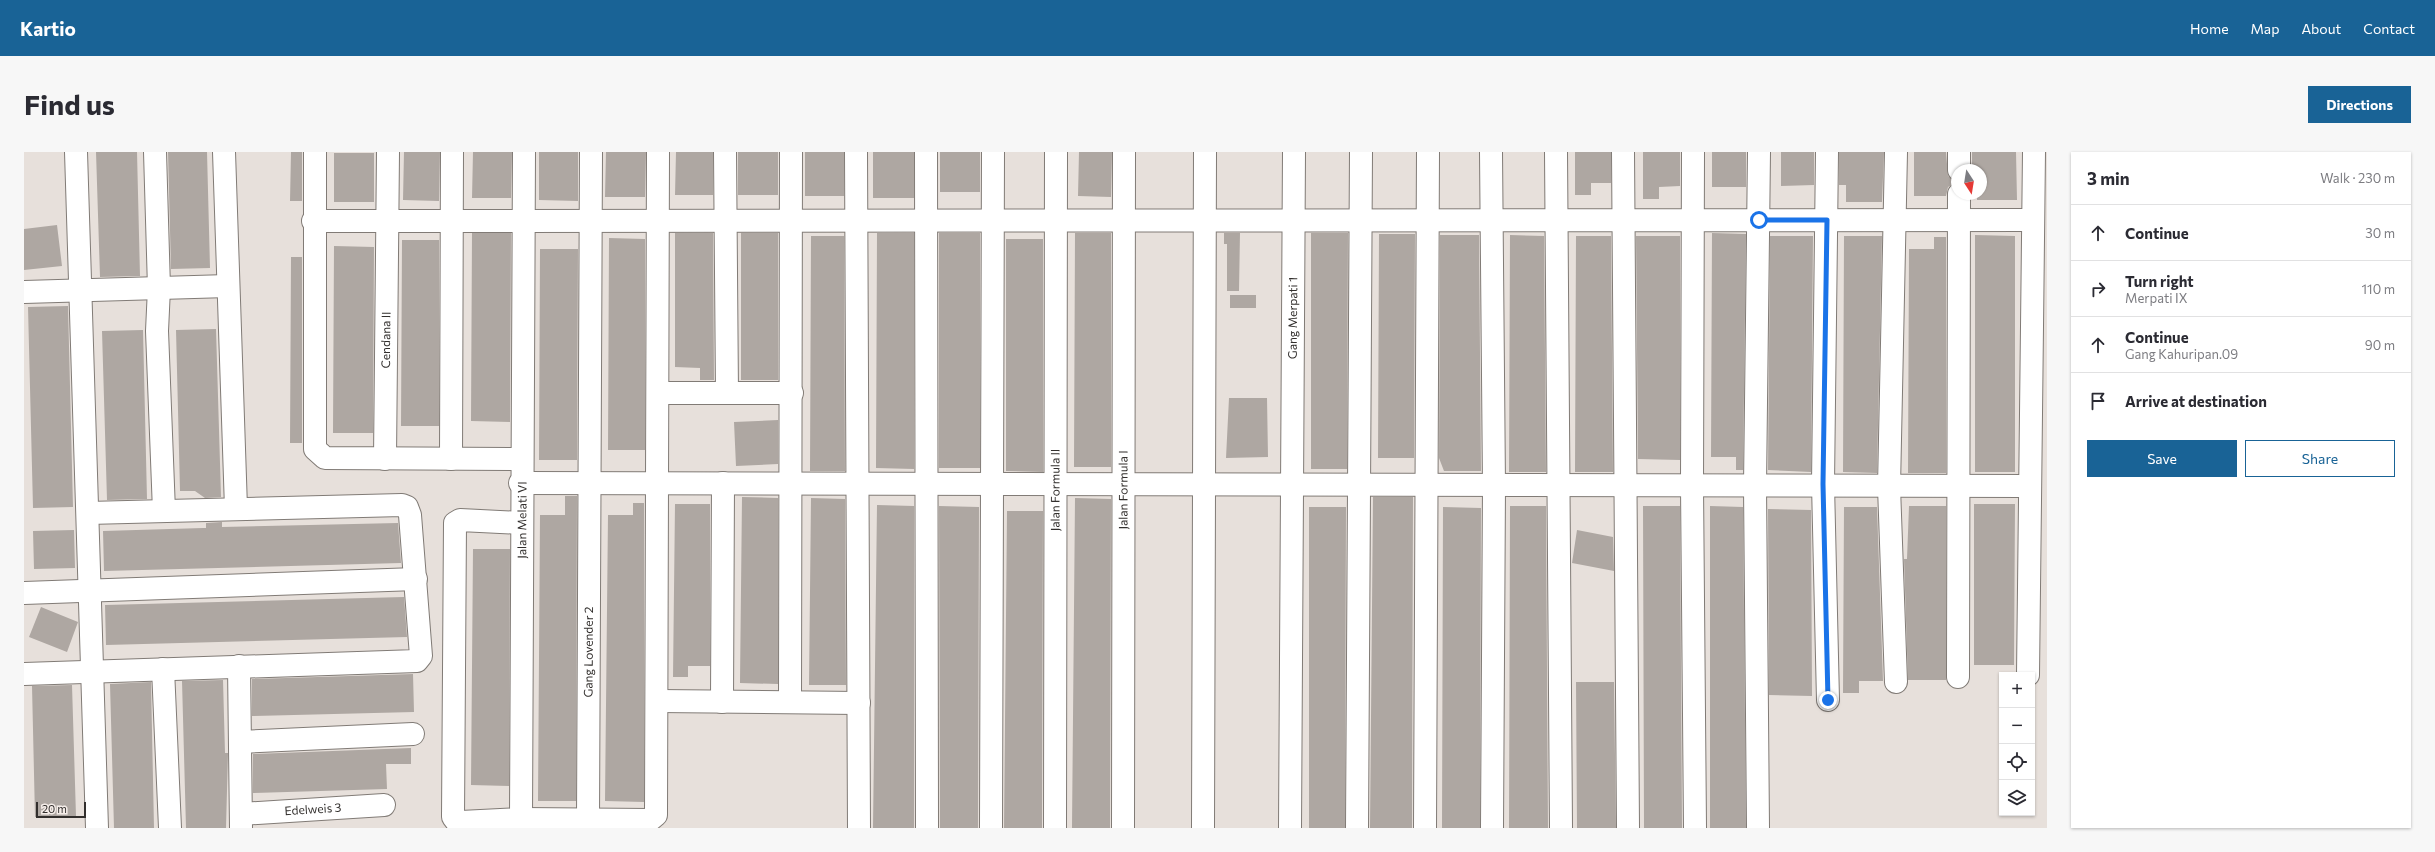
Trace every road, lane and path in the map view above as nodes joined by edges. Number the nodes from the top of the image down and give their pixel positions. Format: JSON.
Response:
{"nodes":[{"id":1,"x":76,"y":152,"type":"edge"},
{"id":2,"x":155,"y":152,"type":"edge"},
{"id":3,"x":224,"y":152,"type":"edge"},
{"id":4,"x":315,"y":152,"type":"edge"},
{"id":5,"x":388,"y":152,"type":"edge"},
{"id":6,"x":452,"y":152,"type":"edge"},
{"id":7,"x":524,"y":152,"type":"edge"},
{"id":8,"x":591,"y":152,"type":"edge"},
{"id":9,"x":658,"y":152,"type":"edge"},
{"id":10,"x":725,"y":152,"type":"edge"},
{"id":11,"x":791,"y":152,"type":"edge"},
{"id":12,"x":856,"y":152,"type":"edge"},
{"id":13,"x":926,"y":152,"type":"edge"},
{"id":14,"x":993,"y":152,"type":"edge"},
{"id":15,"x":1056,"y":152,"type":"edge"},
{"id":16,"x":1124,"y":152,"type":"edge"},
{"id":17,"x":1205,"y":152,"type":"edge"},
{"id":18,"x":1294,"y":152,"type":"edge"},
{"id":19,"x":1361,"y":152,"type":"edge"},
{"id":20,"x":1428,"y":152,"type":"edge"},
{"id":21,"x":1491,"y":152,"type":"edge"},
{"id":22,"x":1556,"y":152,"type":"edge"},
{"id":23,"x":1623,"y":152,"type":"edge"},
{"id":24,"x":1693,"y":152,"type":"edge"},
{"id":25,"x":1759,"y":152,"type":"edge"},
{"id":26,"x":1827,"y":152,"type":"edge"},
{"id":27,"x":1896,"y":152,"type":"edge"},
{"id":28,"x":1959,"y":152,"type":"edge"},
{"id":29,"x":2034,"y":152,"type":"edge"},
{"id":30,"x":1959,"y":164,"type":"edge"},
{"id":31,"x":1959,"y":200,"type":"edge"},
{"id":32,"x":1555,"y":219,"type":"junction"},
{"id":33,"x":1056,"y":220,"type":"junction"},
{"id":34,"x":1124,"y":220,"type":"junction"},
{"id":35,"x":1205,"y":220,"type":"junction"},
{"id":36,"x":1294,"y":220,"type":"junction"},
{"id":37,"x":1361,"y":220,"type":"junction"},
{"id":38,"x":1428,"y":220,"type":"junction"},
{"id":39,"x":1491,"y":220,"type":"junction"},
{"id":40,"x":1622,"y":220,"type":"junction"},
{"id":41,"x":1692,"y":220,"type":"junction"},
{"id":42,"x":1759,"y":220,"type":"junction"},
{"id":43,"x":1827,"y":220,"type":"junction"},
{"id":44,"x":1896,"y":220,"type":"junction"},
{"id":45,"x":1959,"y":220,"type":"junction"},
{"id":46,"x":2033,"y":220,"type":"junction"},
{"id":47,"x":313,"y":221,"type":"junction"},
{"id":48,"x":387,"y":221,"type":"junction"},
{"id":49,"x":452,"y":221,"type":"junction"},
{"id":50,"x":523,"y":221,"type":"junction"},
{"id":51,"x":590,"y":221,"type":"junction"},
{"id":52,"x":658,"y":221,"type":"junction"},
{"id":53,"x":725,"y":221,"type":"junction"},
{"id":54,"x":791,"y":221,"type":"junction"},
{"id":55,"x":856,"y":221,"type":"junction"},
{"id":56,"x":926,"y":221,"type":"junction"},
{"id":57,"x":993,"y":221,"type":"junction"},
{"id":58,"x":228,"y":286,"type":"junction"},
{"id":59,"x":159,"y":288,"type":"junction"},
{"id":60,"x":81,"y":291,"type":"junction"},
{"id":61,"x":24,"y":292,"type":"edge"},
{"id":62,"x":659,"y":393,"type":"junction"},
{"id":63,"x":727,"y":393,"type":"junction"},
{"id":64,"x":792,"y":393,"type":"junction"},
{"id":65,"x":385,"y":458,"type":"junction"},
{"id":66,"x":451,"y":459,"type":"junction"},
{"id":67,"x":522,"y":459,"type":"junction"},
{"id":68,"x":520,"y":483,"type":"junction"},
{"id":69,"x":588,"y":483,"type":"junction"},
{"id":70,"x":656,"y":483,"type":"junction"},
{"id":71,"x":723,"y":484,"type":"junction"},
{"id":72,"x":789,"y":484,"type":"junction"},
{"id":73,"x":856,"y":484,"type":"junction"},
{"id":74,"x":925,"y":484,"type":"junction"},
{"id":75,"x":991,"y":484,"type":"junction"},
{"id":76,"x":1054,"y":484,"type":"junction"},
{"id":77,"x":1122,"y":484,"type":"junction"},
{"id":78,"x":1204,"y":484,"type":"junction"},
{"id":79,"x":1292,"y":484,"type":"junction"},
{"id":80,"x":1823,"y":484,"type":"junction"},
{"id":81,"x":1359,"y":485,"type":"junction"},
{"id":82,"x":1425,"y":485,"type":"junction"},
{"id":83,"x":1559,"y":485,"type":"junction"},
{"id":84,"x":1627,"y":485,"type":"junction"},
{"id":85,"x":1494,"y":486,"type":"junction"},
{"id":86,"x":1692,"y":486,"type":"junction"},
{"id":87,"x":1756,"y":486,"type":"junction"},
{"id":88,"x":1957,"y":486,"type":"junction"},
{"id":89,"x":2029,"y":486,"type":"junction"},
{"id":90,"x":1889,"y":487,"type":"junction"},
{"id":91,"x":236,"y":508,"type":"junction"},
{"id":92,"x":164,"y":511,"type":"junction"},
{"id":93,"x":88,"y":513,"type":"junction"},
{"id":94,"x":522,"y":523,"type":"junction"},
{"id":95,"x":416,"y":579,"type":"junction"},
{"id":96,"x":90,"y":591,"type":"junction"},
{"id":97,"x":24,"y":593,"type":"edge"},
{"id":98,"x":239,"y":666,"type":"junction"},
{"id":99,"x":163,"y":669,"type":"junction"},
{"id":100,"x":92,"y":671,"type":"junction"},
{"id":101,"x":2028,"y":672,"type":"edge"},
{"id":102,"x":24,"y":674,"type":"edge"},
{"id":103,"x":1958,"y":677,"type":"dead end"},
{"id":104,"x":1896,"y":682,"type":"dead end"},
{"id":105,"x":1828,"y":700,"type":"dead end"},
{"id":106,"x":658,"y":701,"type":"junction"},
{"id":107,"x":722,"y":702,"type":"junction"},
{"id":108,"x":790,"y":702,"type":"junction"},
{"id":109,"x":859,"y":703,"type":"junction"},
{"id":110,"x":413,"y":734,"type":"dead end"},
{"id":111,"x":240,"y":742,"type":"junction"},
{"id":112,"x":384,"y":805,"type":"dead end"},
{"id":113,"x":521,"y":819,"type":"junction"},
{"id":114,"x":588,"y":820,"type":"junction"},
{"id":115,"x":241,"y":821,"type":"edge"},
{"id":116,"x":97,"y":828,"type":"edge"},
{"id":117,"x":170,"y":828,"type":"edge"},
{"id":118,"x":859,"y":828,"type":"edge"},
{"id":119,"x":927,"y":828,"type":"edge"},
{"id":120,"x":991,"y":828,"type":"edge"},
{"id":121,"x":1055,"y":828,"type":"edge"},
{"id":122,"x":1123,"y":828,"type":"edge"},
{"id":123,"x":1203,"y":828,"type":"edge"},
{"id":124,"x":1290,"y":828,"type":"edge"},
{"id":125,"x":1357,"y":828,"type":"edge"},
{"id":126,"x":1425,"y":828,"type":"edge"},
{"id":127,"x":1492,"y":828,"type":"edge"},
{"id":128,"x":1560,"y":828,"type":"edge"},
{"id":129,"x":1628,"y":828,"type":"edge"},
{"id":130,"x":1696,"y":828,"type":"edge"},
{"id":131,"x":1758,"y":828,"type":"edge"}],
"edges":[{"from":1,"to":60,"type":"street"},
{"from":2,"to":59,"type":"street"},
{"from":3,"to":58,"type":"street"},
{"from":4,"to":47,"type":"street"},
{"from":5,"to":48,"type":"street","name":"Cendana II"},
{"from":6,"to":49,"type":"street"},
{"from":7,"to":50,"type":"street","name":"Jalan Melati VI"},
{"from":8,"to":51,"type":"street","name":"Gang Lovender 2"},
{"from":9,"to":52,"type":"street"},
{"from":10,"to":53,"type":"street"},
{"from":11,"to":54,"type":"street"},
{"from":12,"to":55,"type":"street"},
{"from":13,"to":56,"type":"street"},
{"from":14,"to":57,"type":"street"},
{"from":15,"to":33,"type":"street","name":"Jalan Formula II"},
{"from":16,"to":34,"type":"street","name":"Jalan Formula I"},
{"from":17,"to":35,"type":"street"},
{"from":18,"to":36,"type":"street","name":"Gang Merpati 1"},
{"from":19,"to":37,"type":"street"},
{"from":20,"to":38,"type":"street"},
{"from":21,"to":39,"type":"street"},
{"from":22,"to":32,"type":"street"},
{"from":23,"to":40,"type":"street"},
{"from":24,"to":41,"type":"street"},
{"from":25,"to":42,"type":"street"},
{"from":26,"to":43,"type":"street"},
{"from":27,"to":44,"type":"street"},
{"from":28,"to":30,"type":"street"},
{"from":29,"to":46,"type":"street"},
{"from":31,"to":45,"type":"street"},
{"from":32,"to":39,"type":"street"},
{"from":32,"to":40,"type":"street"},
{"from":32,"to":83,"type":"street"},
{"from":33,"to":34,"type":"street"},
{"from":33,"to":57,"type":"street"},
{"from":33,"to":76,"type":"street","name":"Jalan Formula II"},
{"from":34,"to":35,"type":"street"},
{"from":34,"to":77,"type":"street","name":"Jalan Formula I"},
{"from":35,"to":36,"type":"street"},
{"from":35,"to":78,"type":"street"},
{"from":36,"to":37,"type":"street"},
{"from":36,"to":79,"type":"street","name":"Gang Merpati 1"},
{"from":37,"to":38,"type":"street"},
{"from":37,"to":81,"type":"street"},
{"from":38,"to":39,"type":"street"},
{"from":38,"to":82,"type":"street"},
{"from":39,"to":85,"type":"street"},
{"from":40,"to":41,"type":"street"},
{"from":40,"to":84,"type":"street"},
{"from":41,"to":42,"type":"street"},
{"from":41,"to":86,"type":"street"},
{"from":42,"to":43,"type":"street"},
{"from":42,"to":87,"type":"street"},
{"from":43,"to":44,"type":"street"},
{"from":43,"to":80,"type":"street"},
{"from":44,"to":45,"type":"street"},
{"from":44,"to":90,"type":"street"},
{"from":45,"to":46,"type":"street"},
{"from":45,"to":88,"type":"street"},
{"from":46,"to":89,"type":"street"},
{"from":47,"to":48,"type":"street"},
{"from":47,"to":65,"type":"street"},
{"from":48,"to":49,"type":"street"},
{"from":48,"to":65,"type":"street","name":"Cendana II"},
{"from":49,"to":50,"type":"street"},
{"from":49,"to":66,"type":"street"},
{"from":50,"to":51,"type":"street"},
{"from":50,"to":67,"type":"street","name":"Jalan Melati VI"},
{"from":51,"to":52,"type":"street"},
{"from":51,"to":69,"type":"street","name":"Gang Lovender 2"},
{"from":52,"to":53,"type":"street"},
{"from":52,"to":62,"type":"street"},
{"from":53,"to":54,"type":"street"},
{"from":53,"to":63,"type":"street"},
{"from":54,"to":55,"type":"street"},
{"from":54,"to":64,"type":"street"},
{"from":55,"to":56,"type":"street"},
{"from":55,"to":73,"type":"street"},
{"from":56,"to":57,"type":"street"},
{"from":56,"to":74,"type":"street"},
{"from":57,"to":75,"type":"street"},
{"from":58,"to":59,"type":"street"},
{"from":58,"to":91,"type":"street"},
{"from":59,"to":60,"type":"street"},
{"from":59,"to":92,"type":"street"},
{"from":60,"to":61,"type":"street"},
{"from":60,"to":93,"type":"street"},
{"from":62,"to":63,"type":"street"},
{"from":62,"to":70,"type":"street"},
{"from":63,"to":64,"type":"street"},
{"from":64,"to":72,"type":"street"},
{"from":65,"to":66,"type":"street"},
{"from":66,"to":67,"type":"street"},
{"from":67,"to":68,"type":"street","name":"Jalan Melati VI"},
{"from":68,"to":69,"type":"street"},
{"from":68,"to":94,"type":"street","name":"Jalan Melati VI"},
{"from":69,"to":70,"type":"street"},
{"from":69,"to":114,"type":"street","name":"Gang Lovender 2"},
{"from":70,"to":71,"type":"street"},
{"from":70,"to":106,"type":"street"},
{"from":71,"to":72,"type":"street"},
{"from":71,"to":107,"type":"street"},
{"from":72,"to":73,"type":"street"},
{"from":72,"to":108,"type":"street"},
{"from":73,"to":74,"type":"street"},
{"from":73,"to":109,"type":"street"},
{"from":74,"to":75,"type":"street"},
{"from":74,"to":119,"type":"street"},
{"from":75,"to":76,"type":"street"},
{"from":75,"to":120,"type":"street"},
{"from":76,"to":77,"type":"street"},
{"from":76,"to":121,"type":"street","name":"Jalan Formula II"},
{"from":77,"to":78,"type":"street"},
{"from":77,"to":122,"type":"street","name":"Jalan Formula I"},
{"from":78,"to":79,"type":"street"},
{"from":78,"to":123,"type":"street"},
{"from":79,"to":81,"type":"street"},
{"from":79,"to":124,"type":"street","name":"Gang Merpati 1"},
{"from":80,"to":87,"type":"street"},
{"from":80,"to":90,"type":"street"},
{"from":80,"to":105,"type":"street"},
{"from":81,"to":82,"type":"street"},
{"from":81,"to":125,"type":"street"},
{"from":82,"to":85,"type":"street"},
{"from":82,"to":126,"type":"street"},
{"from":83,"to":84,"type":"street"},
{"from":83,"to":85,"type":"street"},
{"from":83,"to":128,"type":"street"},
{"from":84,"to":86,"type":"street"},
{"from":84,"to":129,"type":"street"},
{"from":85,"to":127,"type":"street"},
{"from":86,"to":87,"type":"street"},
{"from":86,"to":130,"type":"street"},
{"from":87,"to":131,"type":"street"},
{"from":88,"to":89,"type":"street"},
{"from":88,"to":90,"type":"street"},
{"from":88,"to":103,"type":"street"},
{"from":89,"to":101,"type":"street"},
{"from":90,"to":104,"type":"street"},
{"from":91,"to":92,"type":"street"},
{"from":91,"to":95,"type":"street"},
{"from":92,"to":93,"type":"street"},
{"from":93,"to":96,"type":"street"},
{"from":94,"to":113,"type":"street","name":"Jalan Melati VI"},
{"from":94,"to":113,"type":"street"},
{"from":95,"to":96,"type":"street"},
{"from":95,"to":98,"type":"street"},
{"from":96,"to":97,"type":"street"},
{"from":96,"to":100,"type":"street"},
{"from":98,"to":99,"type":"street"},
{"from":98,"to":111,"type":"street"},
{"from":99,"to":100,"type":"street"},
{"from":99,"to":117,"type":"street"},
{"from":100,"to":102,"type":"street"},
{"from":100,"to":116,"type":"street"},
{"from":106,"to":107,"type":"street"},
{"from":106,"to":114,"type":"street"},
{"from":107,"to":108,"type":"street"},
{"from":108,"to":109,"type":"street"},
{"from":109,"to":118,"type":"street"},
{"from":110,"to":111,"type":"street"},
{"from":111,"to":115,"type":"street"},
{"from":112,"to":115,"type":"street","name":"Edelweis 3"},
{"from":113,"to":114,"type":"street"}]}
